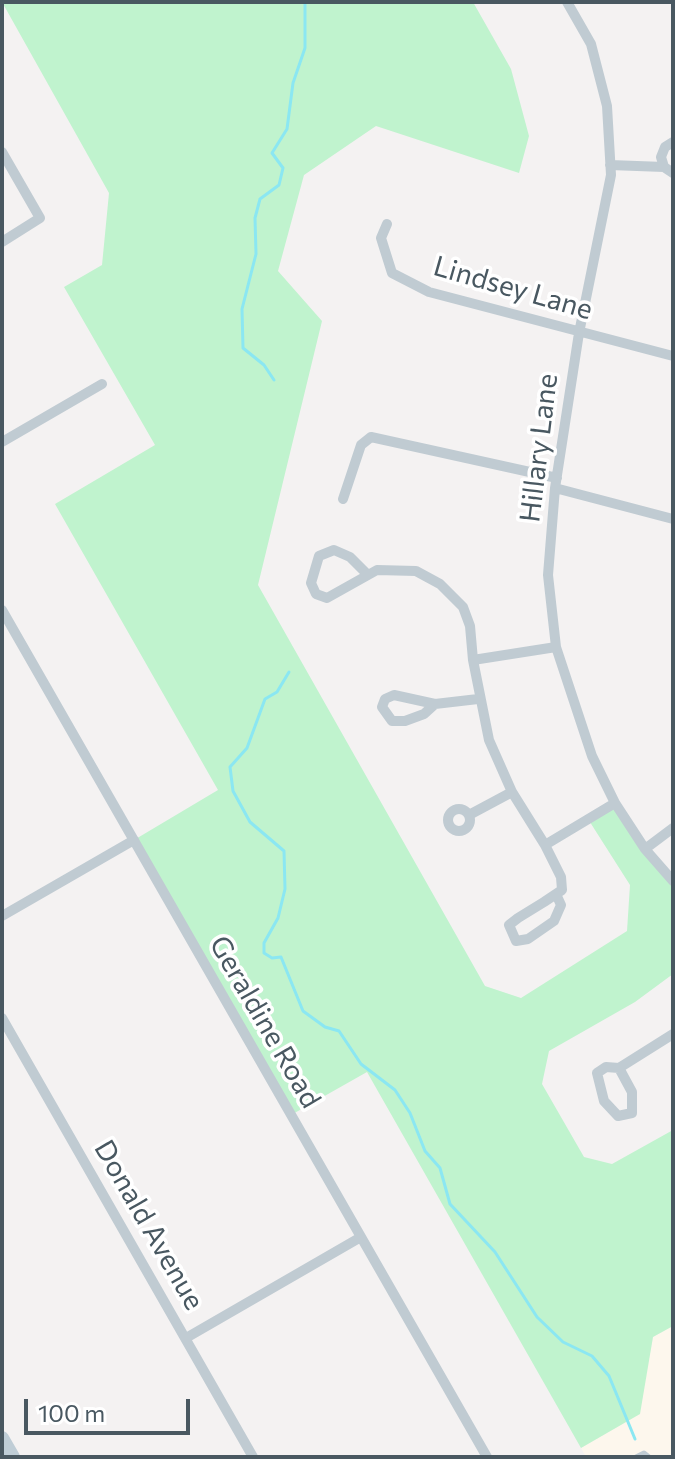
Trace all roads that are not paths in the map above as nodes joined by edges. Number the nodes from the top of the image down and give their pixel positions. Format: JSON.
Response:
{"nodes":[{"id":1,"x":567,"y":2,"type":"edge"},
{"id":2,"x":673,"y":142,"type":"edge"},
{"id":3,"x":2,"y":152,"type":"edge"},
{"id":4,"x":610,"y":165,"type":"junction"},
{"id":5,"x":669,"y":170,"type":"edge"},
{"id":6,"x":387,"y":224,"type":"dead end"},
{"id":7,"x":2,"y":242,"type":"edge"},
{"id":8,"x":579,"y":333,"type":"junction"},
{"id":9,"x":673,"y":356,"type":"edge"},
{"id":10,"x":102,"y":384,"type":"dead end"},
{"id":11,"x":2,"y":442,"type":"edge"},
{"id":12,"x":556,"y":483,"type":"junction"},
{"id":13,"x":343,"y":499,"type":"dead end"},
{"id":14,"x":673,"y":519,"type":"edge"},
{"id":15,"x":367,"y":574,"type":"junction"},
{"id":16,"x":2,"y":610,"type":"edge"},
{"id":17,"x":556,"y":647,"type":"junction"},
{"id":18,"x":473,"y":660,"type":"junction"},
{"id":19,"x":478,"y":699,"type":"junction"},
{"id":20,"x":435,"y":704,"type":"junction"},
{"id":21,"x":512,"y":792,"type":"junction"},
{"id":22,"x":615,"y":803,"type":"junction"},
{"id":23,"x":469,"y":815,"type":"dead end"},
{"id":24,"x":673,"y":828,"type":"edge"},
{"id":25,"x":134,"y":840,"type":"junction"},
{"id":26,"x":545,"y":845,"type":"junction"},
{"id":27,"x":645,"y":849,"type":"junction"},
{"id":28,"x":673,"y":881,"type":"edge"},
{"id":29,"x":556,"y":894,"type":"junction"},
{"id":30,"x":2,"y":916,"type":"edge"},
{"id":31,"x":2,"y":1018,"type":"edge"},
{"id":32,"x":673,"y":1034,"type":"edge"},
{"id":33,"x":619,"y":1068,"type":"junction"},
{"id":34,"x":361,"y":1237,"type":"junction"},
{"id":35,"x":186,"y":1338,"type":"junction"},
{"id":36,"x":2,"y":1438,"type":"edge"},
{"id":37,"x":13,"y":1457,"type":"edge"},
{"id":38,"x":253,"y":1457,"type":"edge"},
{"id":39,"x":487,"y":1457,"type":"edge"},
{"id":40,"x":636,"y":1457,"type":"edge"},
{"id":41,"x":649,"y":1457,"type":"edge"}],
"edges":[{"from":1,"to":4,"type":"street","name":"Hillary Lane"},
{"from":2,"to":5,"type":"street"},
{"from":3,"to":7,"type":"street"},
{"from":4,"to":5,"type":"street"},
{"from":4,"to":8,"type":"street","name":"Hillary Lane"},
{"from":6,"to":8,"type":"street","name":"Lindsey Lane"},
{"from":8,"to":9,"type":"street","name":"Lindsey Lane"},
{"from":8,"to":12,"type":"street","name":"Hillary Lane"},
{"from":10,"to":11,"type":"street"},
{"from":12,"to":13,"type":"street"},
{"from":12,"to":14,"type":"street"},
{"from":12,"to":17,"type":"street","name":"Hillary Lane"},
{"from":15,"to":15,"type":"street"},
{"from":15,"to":18,"type":"street"},
{"from":16,"to":25,"type":"street","name":"Geraldine Road"},
{"from":17,"to":18,"type":"street"},
{"from":17,"to":22,"type":"street","name":"Hillary Lane"},
{"from":18,"to":19,"type":"street"},
{"from":19,"to":20,"type":"street"},
{"from":19,"to":21,"type":"street"},
{"from":20,"to":20,"type":"street"},
{"from":21,"to":23,"type":"street"},
{"from":21,"to":26,"type":"street"},
{"from":22,"to":26,"type":"street"},
{"from":22,"to":27,"type":"street","name":"Hillary Lane"},
{"from":24,"to":27,"type":"street"},
{"from":25,"to":30,"type":"street"},
{"from":25,"to":34,"type":"street","name":"Geraldine Road"},
{"from":26,"to":29,"type":"street"},
{"from":27,"to":28,"type":"street","name":"Hillary Lane"},
{"from":29,"to":29,"type":"street"},
{"from":31,"to":35,"type":"street","name":"Donald Avenue"},
{"from":32,"to":33,"type":"street"},
{"from":33,"to":33,"type":"street"},
{"from":34,"to":35,"type":"street"},
{"from":34,"to":39,"type":"street","name":"Geraldine Road"},
{"from":35,"to":38,"type":"street","name":"Donald Avenue"},
{"from":36,"to":37,"type":"main road"},
{"from":40,"to":41,"type":"lane"}]}
